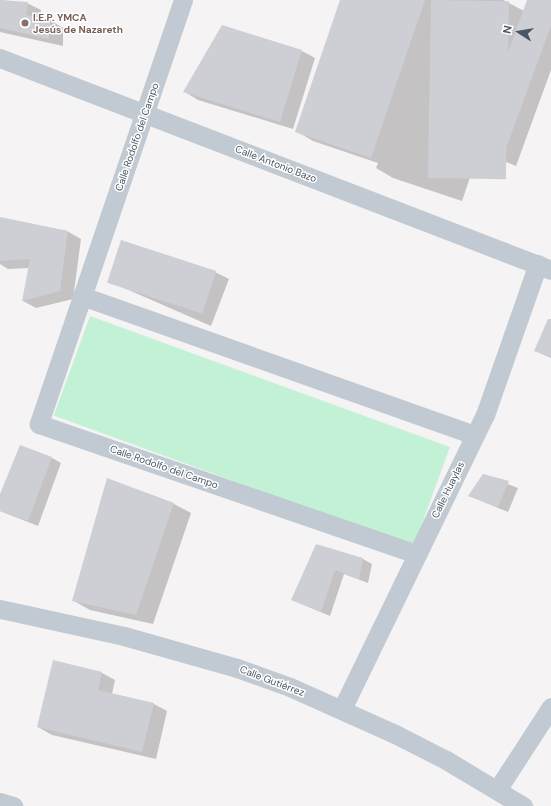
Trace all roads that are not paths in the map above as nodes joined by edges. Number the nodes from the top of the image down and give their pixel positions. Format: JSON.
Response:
{"nodes":[{"id":1,"x":183,"y":0,"type":"edge"},
{"id":2,"x":0,"y":58,"type":"edge"},
{"id":3,"x":145,"y":113,"type":"junction"},
{"id":4,"x":544,"y":267,"type":"edge"},
{"id":5,"x":82,"y":296,"type":"junction"},
{"id":6,"x":475,"y":435,"type":"junction"},
{"id":7,"x":417,"y":554,"type":"junction"},
{"id":8,"x":0,"y":609,"type":"edge"},
{"id":9,"x":551,"y":707,"type":"edge"},
{"id":10,"x":342,"y":709,"type":"junction"},
{"id":11,"x":497,"y":790,"type":"junction"},
{"id":12,"x":0,"y":802,"type":"edge"},
{"id":13,"x":13,"y":806,"type":"edge"},
{"id":14,"x":523,"y":806,"type":"edge"}],
"edges":[{"from":1,"to":3,"type":"street","name":"Calle Rodolfo del Campo"},
{"from":2,"to":3,"type":"street","name":"Calle Antonio Bazo"},
{"from":3,"to":4,"type":"street","name":"Calle Antonio Bazo"},
{"from":3,"to":5,"type":"street","name":"Calle Rodolfo del Campo"},
{"from":4,"to":6,"type":"street","name":"Calle Huaylas"},
{"from":5,"to":6,"type":"street"},
{"from":5,"to":7,"type":"street","name":"Calle Rodolfo del Campo"},
{"from":6,"to":7,"type":"street","name":"Calle Huaylas"},
{"from":7,"to":10,"type":"street","name":"Calle Huaylas"},
{"from":8,"to":10,"type":"street","name":"Calle Gutiérrez"},
{"from":9,"to":11,"type":"street"},
{"from":10,"to":11,"type":"street","name":"Calle Gutiérrez"},
{"from":11,"to":14,"type":"street","name":"Calle Gutiérrez"},
{"from":12,"to":13,"type":"street"}]}
